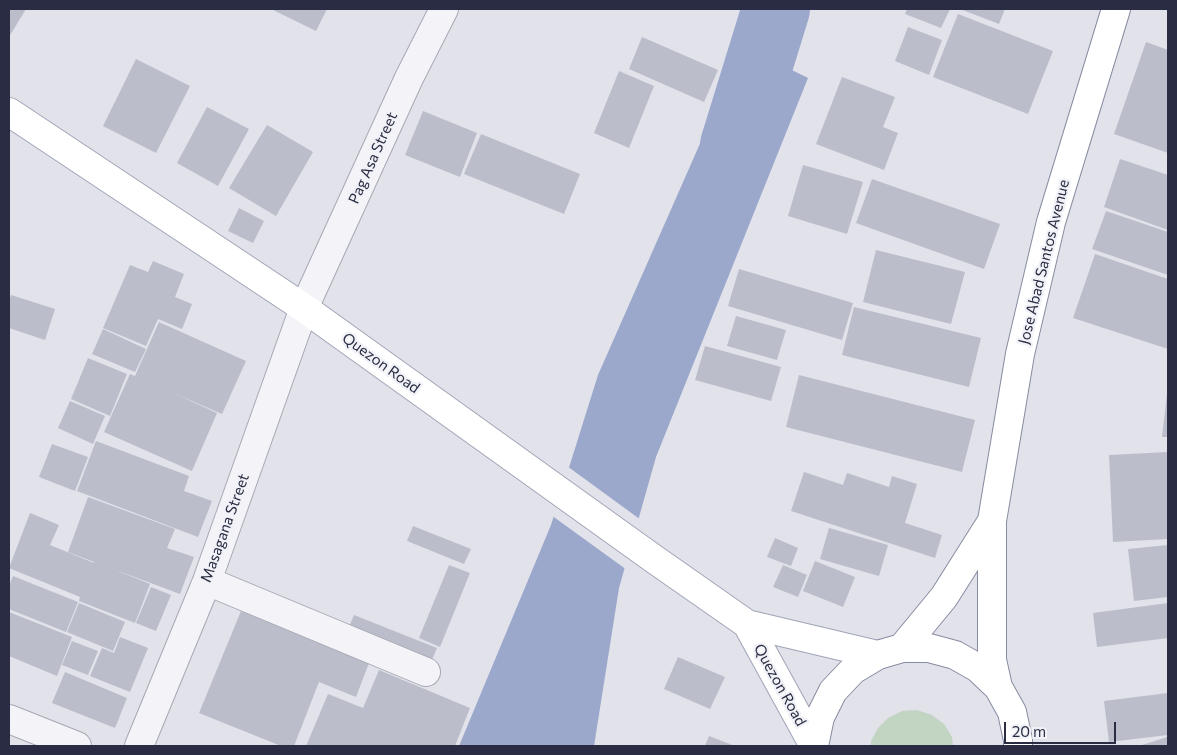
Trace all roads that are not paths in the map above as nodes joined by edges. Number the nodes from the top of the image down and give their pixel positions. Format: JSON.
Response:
{"nodes":[{"id":1,"x":444,"y":9,"type":"edge"},
{"id":2,"x":1116,"y":9,"type":"edge"},
{"id":3,"x":9,"y":112,"type":"edge"},
{"id":4,"x":304,"y":308,"type":"junction"},
{"id":5,"x":992,"y":521,"type":"junction"},
{"id":6,"x":207,"y":581,"type":"junction"},
{"id":7,"x":747,"y":624,"type":"junction"},
{"id":8,"x":890,"y":652,"type":"junction"},
{"id":9,"x":426,"y":672,"type":"dead end"},
{"id":10,"x":998,"y":687,"type":"junction"},
{"id":11,"x":9,"y":719,"type":"edge"},
{"id":12,"x":77,"y":746,"type":"edge"},
{"id":13,"x":139,"y":746,"type":"edge"},
{"id":14,"x":814,"y":746,"type":"edge"},
{"id":15,"x":1018,"y":746,"type":"edge"}],
"edges":[{"from":1,"to":4,"type":"street","name":"Pag Asa Street"},
{"from":2,"to":5,"type":"main road","name":"Jose Abad Santos Avenue"},
{"from":3,"to":4,"type":"main road","name":"Quezon Road"},
{"from":4,"to":6,"type":"street","name":"Masagana Street"},
{"from":4,"to":7,"type":"main road","name":"Quezon Road"},
{"from":5,"to":8,"type":"main road","name":"Jose Abad Santos Avenue"},
{"from":5,"to":10,"type":"main road","name":"Jose Abad Santos Avenue"},
{"from":6,"to":9,"type":"street"},
{"from":6,"to":13,"type":"street","name":"Masagana Street"},
{"from":7,"to":8,"type":"main road","name":"Quezon Road"},
{"from":7,"to":14,"type":"main road","name":"Quezon Road"},
{"from":8,"to":10,"type":"main road","name":"Quezon Road"},
{"from":8,"to":14,"type":"main road"},
{"from":10,"to":15,"type":"main road"},
{"from":11,"to":12,"type":"street"}]}
